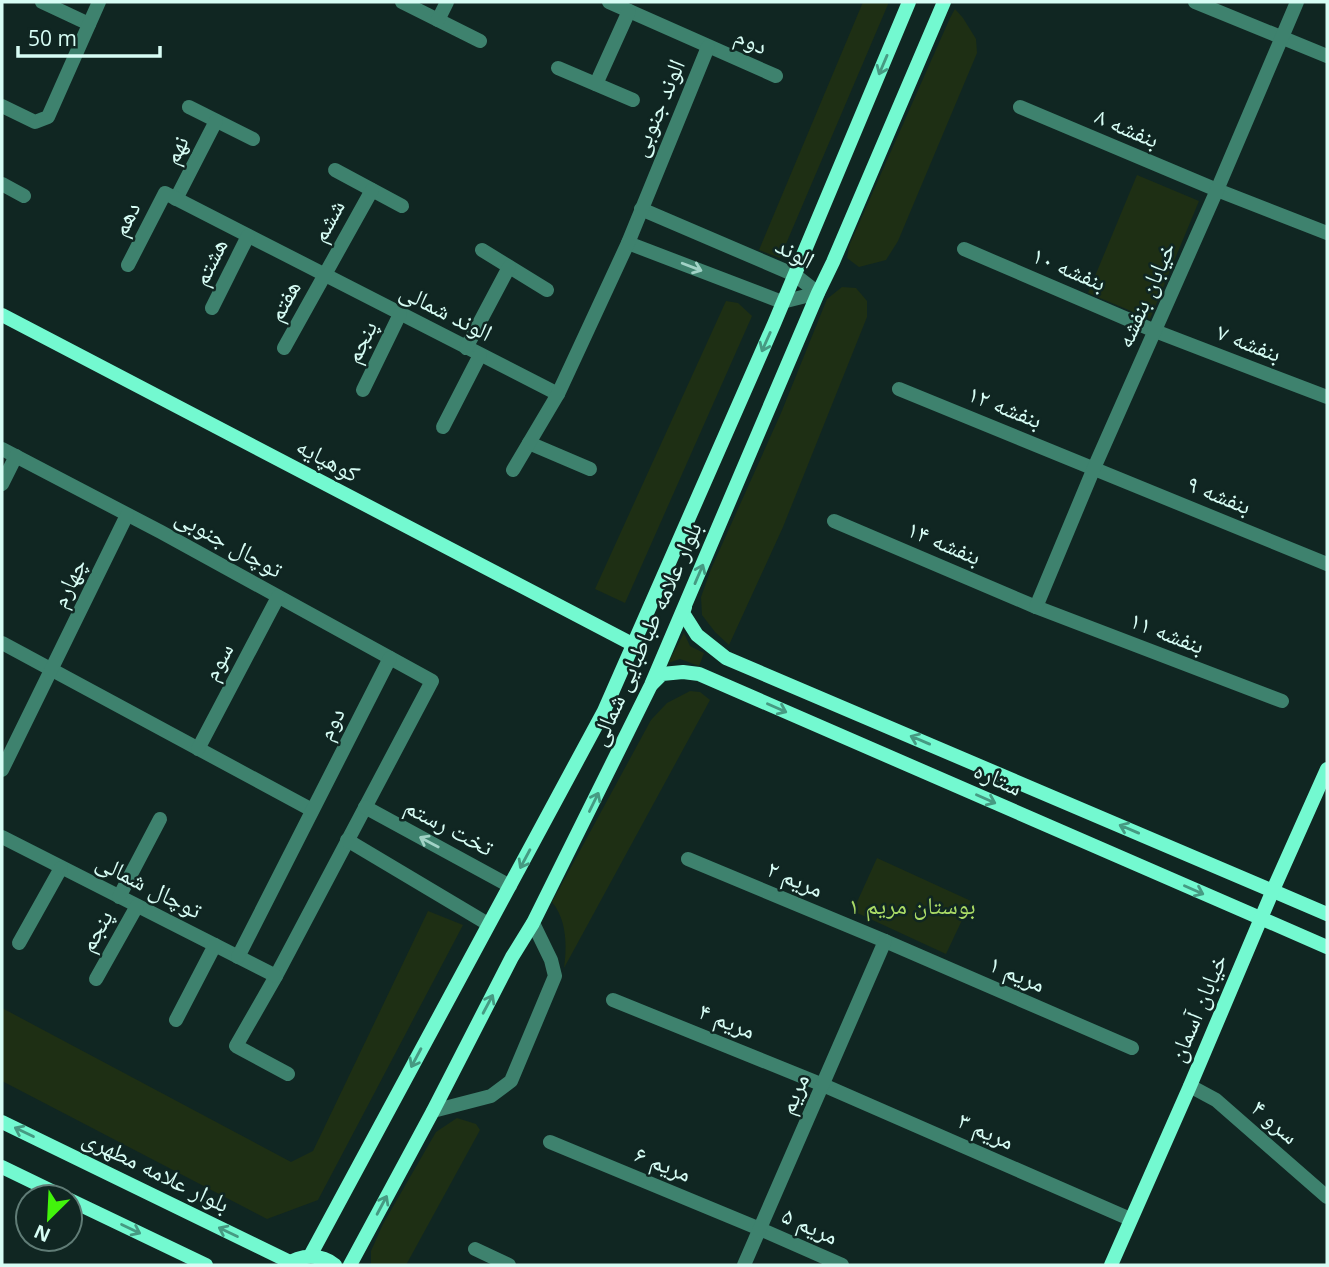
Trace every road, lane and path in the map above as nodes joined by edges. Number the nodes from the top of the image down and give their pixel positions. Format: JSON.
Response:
{"nodes":[{"id":1,"x":42,"y":2,"type":"edge"},
{"id":2,"x":99,"y":2,"type":"edge"},
{"id":3,"x":402,"y":2,"type":"edge"},
{"id":4,"x":447,"y":2,"type":"edge"},
{"id":5,"x":609,"y":2,"type":"edge"},
{"id":6,"x":909,"y":2,"type":"edge"},
{"id":7,"x":944,"y":2,"type":"edge"},
{"id":8,"x":1195,"y":2,"type":"edge"},
{"id":9,"x":1297,"y":2,"type":"edge"},
{"id":10,"x":629,"y":11,"type":"junction"},
{"id":11,"x":438,"y":20,"type":"junction"},
{"id":12,"x":89,"y":24,"type":"junction"},
{"id":13,"x":1281,"y":38,"type":"junction"},
{"id":14,"x":480,"y":41,"type":"dead end"},
{"id":15,"x":708,"y":47,"type":"junction"},
{"id":16,"x":1327,"y":56,"type":"edge"},
{"id":17,"x":558,"y":68,"type":"dead end"},
{"id":18,"x":776,"y":76,"type":"dead end"},
{"id":19,"x":596,"y":84,"type":"junction"},
{"id":20,"x":633,"y":100,"type":"dead end"},
{"id":21,"x":2,"y":106,"type":"edge"},
{"id":22,"x":189,"y":107,"type":"dead end"},
{"id":23,"x":1020,"y":107,"type":"dead end"},
{"id":24,"x":216,"y":121,"type":"junction"},
{"id":25,"x":253,"y":139,"type":"dead end"},
{"id":26,"x":335,"y":170,"type":"dead end"},
{"id":27,"x":2,"y":184,"type":"edge"},
{"id":28,"x":372,"y":190,"type":"junction"},
{"id":29,"x":1217,"y":190,"type":"junction"},
{"id":30,"x":24,"y":196,"type":"dead end"},
{"id":31,"x":171,"y":196,"type":"junction"},
{"id":32,"x":402,"y":206,"type":"dead end"},
{"id":33,"x":641,"y":209,"type":"junction"},
{"id":34,"x":1327,"y":233,"type":"edge"},
{"id":35,"x":248,"y":236,"type":"junction"},
{"id":36,"x":628,"y":243,"type":"junction"},
{"id":37,"x":964,"y":249,"type":"dead end"},
{"id":38,"x":482,"y":250,"type":"dead end"},
{"id":39,"x":128,"y":265,"type":"dead end"},
{"id":40,"x":509,"y":267,"type":"junction"},
{"id":41,"x":324,"y":275,"type":"junction"},
{"id":42,"x":794,"y":275,"type":"junction"},
{"id":43,"x":547,"y":290,"type":"dead end"},
{"id":44,"x":818,"y":293,"type":"junction"},
{"id":45,"x":782,"y":302,"type":"junction"},
{"id":46,"x":212,"y":308,"type":"dead end"},
{"id":47,"x":2,"y":314,"type":"edge"},
{"id":48,"x":400,"y":314,"type":"junction"},
{"id":49,"x":1155,"y":331,"type":"junction"},
{"id":50,"x":284,"y":348,"type":"dead end"},
{"id":51,"x":466,"y":348,"type":"junction"},
{"id":52,"x":480,"y":355,"type":"junction"},
{"id":53,"x":899,"y":388,"type":"dead end"},
{"id":54,"x":363,"y":390,"type":"dead end"},
{"id":55,"x":558,"y":394,"type":"junction"},
{"id":56,"x":1327,"y":397,"type":"edge"},
{"id":57,"x":443,"y":427,"type":"dead end"},
{"id":58,"x":529,"y":443,"type":"junction"},
{"id":59,"x":2,"y":449,"type":"edge"},
{"id":60,"x":16,"y":456,"type":"junction"},
{"id":61,"x":1094,"y":468,"type":"junction"},
{"id":62,"x":590,"y":469,"type":"dead end"},
{"id":63,"x":513,"y":471,"type":"dead end"},
{"id":64,"x":2,"y":484,"type":"edge"},
{"id":65,"x":127,"y":515,"type":"junction"},
{"id":66,"x":834,"y":522,"type":"dead end"},
{"id":67,"x":1327,"y":564,"type":"edge"},
{"id":68,"x":278,"y":597,"type":"junction"},
{"id":69,"x":688,"y":600,"type":"junction"},
{"id":70,"x":1036,"y":607,"type":"junction"},
{"id":71,"x":2,"y":643,"type":"edge"},
{"id":72,"x":634,"y":645,"type":"junction"},
{"id":73,"x":390,"y":658,"type":"junction"},
{"id":74,"x":726,"y":658,"type":"junction"},
{"id":75,"x":52,"y":670,"type":"junction"},
{"id":76,"x":715,"y":681,"type":"junction"},
{"id":77,"x":651,"y":685,"type":"junction"},
{"id":78,"x":1282,"y":701,"type":"dead end"},
{"id":79,"x":198,"y":749,"type":"junction"},
{"id":80,"x":1327,"y":769,"type":"edge"},
{"id":81,"x":2,"y":770,"type":"edge"},
{"id":82,"x":365,"y":807,"type":"junction"},
{"id":83,"x":312,"y":810,"type":"junction"},
{"id":84,"x":160,"y":819,"type":"dead end"},
{"id":85,"x":2,"y":837,"type":"edge"},
{"id":86,"x":348,"y":840,"type":"junction"},
{"id":87,"x":688,"y":859,"type":"dead end"},
{"id":88,"x":61,"y":868,"type":"junction"},
{"id":89,"x":510,"y":886,"type":"junction"},
{"id":90,"x":1273,"y":890,"type":"junction"},
{"id":91,"x":119,"y":897,"type":"junction"},
{"id":92,"x":136,"y":906,"type":"junction"},
{"id":93,"x":1327,"y":914,"type":"edge"},
{"id":94,"x":1261,"y":919,"type":"junction"},
{"id":95,"x":533,"y":923,"type":"junction"},
{"id":96,"x":488,"y":924,"type":"junction"},
{"id":97,"x":885,"y":941,"type":"junction"},
{"id":98,"x":19,"y":943,"type":"dead end"},
{"id":99,"x":215,"y":946,"type":"junction"},
{"id":100,"x":1327,"y":947,"type":"edge"},
{"id":101,"x":238,"y":957,"type":"junction"},
{"id":102,"x":276,"y":976,"type":"junction"},
{"id":103,"x":96,"y":979,"type":"dead end"},
{"id":104,"x":613,"y":1000,"type":"dead end"},
{"id":105,"x":176,"y":1020,"type":"dead end"},
{"id":106,"x":1132,"y":1048,"type":"dead end"},
{"id":107,"x":288,"y":1074,"type":"dead end"},
{"id":108,"x":823,"y":1085,"type":"junction"},
{"id":109,"x":1190,"y":1086,"type":"junction"},
{"id":110,"x":433,"y":1111,"type":"junction"},
{"id":111,"x":2,"y":1122,"type":"edge"},
{"id":112,"x":550,"y":1142,"type":"dead end"},
{"id":113,"x":2,"y":1167,"type":"edge"},
{"id":114,"x":35,"y":1183,"type":"edge"},
{"id":115,"x":1327,"y":1197,"type":"edge"},
{"id":116,"x":84,"y":1207,"type":"edge"},
{"id":117,"x":1130,"y":1219,"type":"junction"},
{"id":118,"x":760,"y":1229,"type":"junction"},
{"id":119,"x":475,"y":1250,"type":"dead end"},
{"id":120,"x":310,"y":1256,"type":"junction"},
{"id":121,"x":288,"y":1264,"type":"edge"},
{"id":122,"x":206,"y":1265,"type":"edge"},
{"id":123,"x":335,"y":1265,"type":"edge"},
{"id":124,"x":350,"y":1265,"type":"edge"},
{"id":125,"x":509,"y":1265,"type":"edge"},
{"id":126,"x":744,"y":1265,"type":"edge"},
{"id":127,"x":842,"y":1265,"type":"edge"},
{"id":128,"x":1111,"y":1265,"type":"edge"}],
"edges":[{"from":1,"to":12,"type":"street"},
{"from":2,"to":12,"type":"street"},
{"from":3,"to":11,"type":"street"},
{"from":4,"to":11,"type":"street"},
{"from":5,"to":10,"type":"street","name":"الوند جنوبی"},
{"from":6,"to":42,"type":"main road","name":"بلوار علامه طباطبایی شمالی","one_way":true},
{"from":7,"to":44,"type":"main road","name":"بلوار علامه طباطبایی شمالی"},
{"from":8,"to":13,"type":"street"},
{"from":9,"to":13,"type":"street","name":"خیابان بنفشه"},
{"from":10,"to":15,"type":"street","name":"الوند جنوبی"},
{"from":10,"to":19,"type":"street"},
{"from":11,"to":14,"type":"street"},
{"from":12,"to":21,"type":"street"},
{"from":13,"to":16,"type":"street"},
{"from":13,"to":29,"type":"street","name":"خیابان بنفشه"},
{"from":15,"to":18,"type":"street","name":"دوم"},
{"from":15,"to":33,"type":"street","name":"الوند جنوبی"},
{"from":17,"to":19,"type":"street"},
{"from":19,"to":20,"type":"street"},
{"from":22,"to":24,"type":"street"},
{"from":23,"to":29,"type":"street","name":"بنفشه ۸"},
{"from":24,"to":25,"type":"street"},
{"from":24,"to":31,"type":"street","name":"نهم"},
{"from":26,"to":28,"type":"street"},
{"from":27,"to":30,"type":"street"},
{"from":28,"to":32,"type":"street"},
{"from":28,"to":41,"type":"street","name":"ششم"},
{"from":29,"to":34,"type":"street","name":"بنفشه ۸"},
{"from":29,"to":49,"type":"street","name":"خیابان بنفشه"},
{"from":31,"to":35,"type":"street","name":"الوند شمالی"},
{"from":31,"to":39,"type":"street","name":"دهم"},
{"from":33,"to":36,"type":"street","name":"الوند جنوبی"},
{"from":33,"to":42,"type":"street","name":"الوند"},
{"from":35,"to":41,"type":"street","name":"الوند شمالی"},
{"from":35,"to":46,"type":"street","name":"هشتم"},
{"from":36,"to":45,"type":"street","name":"الوند","one_way":true},
{"from":36,"to":55,"type":"street"},
{"from":37,"to":49,"type":"street","name":"بنفشه ۱۰"},
{"from":38,"to":40,"type":"street"},
{"from":40,"to":43,"type":"street"},
{"from":40,"to":51,"type":"street"},
{"from":41,"to":48,"type":"street","name":"الوند شمالی"},
{"from":41,"to":50,"type":"street","name":"هفتم"},
{"from":42,"to":44,"type":"street","name":"الوند"},
{"from":42,"to":45,"type":"main road","name":"بلوار علامه طباطبایی شمالی"},
{"from":44,"to":45,"type":"street","name":"الوند"},
{"from":69,"to":44,"type":"main road","name":"بلوار علامه طباطبایی شمالی","one_way":true},
{"from":45,"to":72,"type":"main road","name":"بلوار علامه طباطبایی شمالی","one_way":true},
{"from":47,"to":72,"type":"main road","name":"کوهپایه"},
{"from":48,"to":51,"type":"street","name":"الوند شمالی"},
{"from":48,"to":54,"type":"street","name":"پنجم"},
{"from":49,"to":56,"type":"street","name":"بنفشه ۷"},
{"from":49,"to":61,"type":"street","name":"خیابان بنفشه"},
{"from":51,"to":52,"type":"street","name":"الوند شمالی"},
{"from":52,"to":55,"type":"street","name":"الوند شمالی"},
{"from":52,"to":57,"type":"street"},
{"from":53,"to":61,"type":"street","name":"بنفشه ۱۲"},
{"from":55,"to":58,"type":"street"},
{"from":58,"to":62,"type":"street"},
{"from":58,"to":63,"type":"street"},
{"from":59,"to":60,"type":"street","name":"توچال جنوبی"},
{"from":60,"to":64,"type":"street"},
{"from":60,"to":65,"type":"street","name":"توچال جنوبی"},
{"from":61,"to":67,"type":"street","name":"بنفشه ۹"},
{"from":61,"to":70,"type":"street","name":"خیابان بنفشه"},
{"from":65,"to":68,"type":"street","name":"توچال جنوبی"},
{"from":65,"to":75,"type":"street","name":"چهارم"},
{"from":66,"to":70,"type":"street","name":"بنفشه ۱۴"},
{"from":68,"to":73,"type":"street","name":"توچال جنوبی"},
{"from":68,"to":79,"type":"street","name":"سوم"},
{"from":69,"to":74,"type":"main road","name":"ستاره"},
{"from":69,"to":77,"type":"main road","name":"بلوار علامه طباطبایی شمالی"},
{"from":70,"to":78,"type":"street","name":"بنفشه ۱۱"},
{"from":71,"to":75,"type":"street"},
{"from":72,"to":89,"type":"main road","name":"بلوار علامه طباطبایی شمالی","one_way":true},
{"from":73,"to":82,"type":"street","name":"توچال جنوبی"},
{"from":73,"to":83,"type":"street","name":"دوم"},
{"from":74,"to":76,"type":"main road"},
{"from":90,"to":74,"type":"main road","name":"ستاره","one_way":true},
{"from":75,"to":79,"type":"street"},
{"from":75,"to":81,"type":"street"},
{"from":76,"to":77,"type":"main road","name":"ستاره"},
{"from":76,"to":94,"type":"main road","name":"ستاره","one_way":true},
{"from":95,"to":77,"type":"main road","name":"بلوار علامه طباطبایی شمالی","one_way":true},
{"from":79,"to":83,"type":"street"},
{"from":80,"to":90,"type":"main road","name":"خیابان آسمان"},
{"from":82,"to":86,"type":"street"},
{"from":89,"to":82,"type":"street","name":"تخت رستم","one_way":true},
{"from":83,"to":101,"type":"street"},
{"from":84,"to":91,"type":"street"},
{"from":85,"to":88,"type":"street","name":"توچال شمالی"},
{"from":86,"to":96,"type":"street"},
{"from":86,"to":102,"type":"street"},
{"from":87,"to":97,"type":"street","name":"مریم ۲"},
{"from":88,"to":91,"type":"street","name":"توچال شمالی"},
{"from":88,"to":98,"type":"street"},
{"from":89,"to":96,"type":"main road","name":"بلوار علامه طباطبایی شمالی"},
{"from":90,"to":93,"type":"main road","name":"ستاره"},
{"from":90,"to":94,"type":"main road","name":"خیابان آسمان"},
{"from":91,"to":92,"type":"street","name":"توچال شمالی"},
{"from":92,"to":99,"type":"street","name":"توچال شمالی"},
{"from":92,"to":103,"type":"street","name":"پنجم"},
{"from":94,"to":100,"type":"main road","name":"ستاره"},
{"from":94,"to":109,"type":"main road","name":"خیابان آسمان"},
{"from":110,"to":95,"type":"main road","name":"بلوار علامه طباطبایی شمالی","one_way":true},
{"from":95,"to":110,"type":"street"},
{"from":96,"to":120,"type":"main road","name":"بلوار علامه طباطبایی شمالی","one_way":true},
{"from":97,"to":106,"type":"street","name":"مریم ۱"},
{"from":97,"to":108,"type":"street","name":"مریم"},
{"from":99,"to":101,"type":"street","name":"توچال شمالی"},
{"from":99,"to":105,"type":"street"},
{"from":101,"to":102,"type":"street","name":"توچال شمالی"},
{"from":102,"to":107,"type":"street"},
{"from":104,"to":108,"type":"street","name":"مریم ۴"},
{"from":108,"to":117,"type":"street","name":"مریم ۳"},
{"from":108,"to":118,"type":"street","name":"مریم"},
{"from":109,"to":115,"type":"street","name":"سرو ۴"},
{"from":109,"to":117,"type":"main road","name":"خیابان آسمان"},
{"from":124,"to":110,"type":"main road","name":"بلوار علامه طباطبایی شمالی","one_way":true},
{"from":121,"to":111,"type":"main road","name":"بلوار علامه مطهری","one_way":true},
{"from":112,"to":118,"type":"street","name":"مریم ۶"},
{"from":113,"to":114,"type":"main road"},
{"from":116,"to":122,"type":"main road","one_way":true},
{"from":117,"to":128,"type":"main road","name":"خیابان آسمان"},
{"from":118,"to":126,"type":"street","name":"مریم"},
{"from":118,"to":127,"type":"street","name":"مریم ۵"},
{"from":119,"to":125,"type":"street"},
{"from":120,"to":121,"type":"main road"},
{"from":120,"to":123,"type":"main road"}]}
